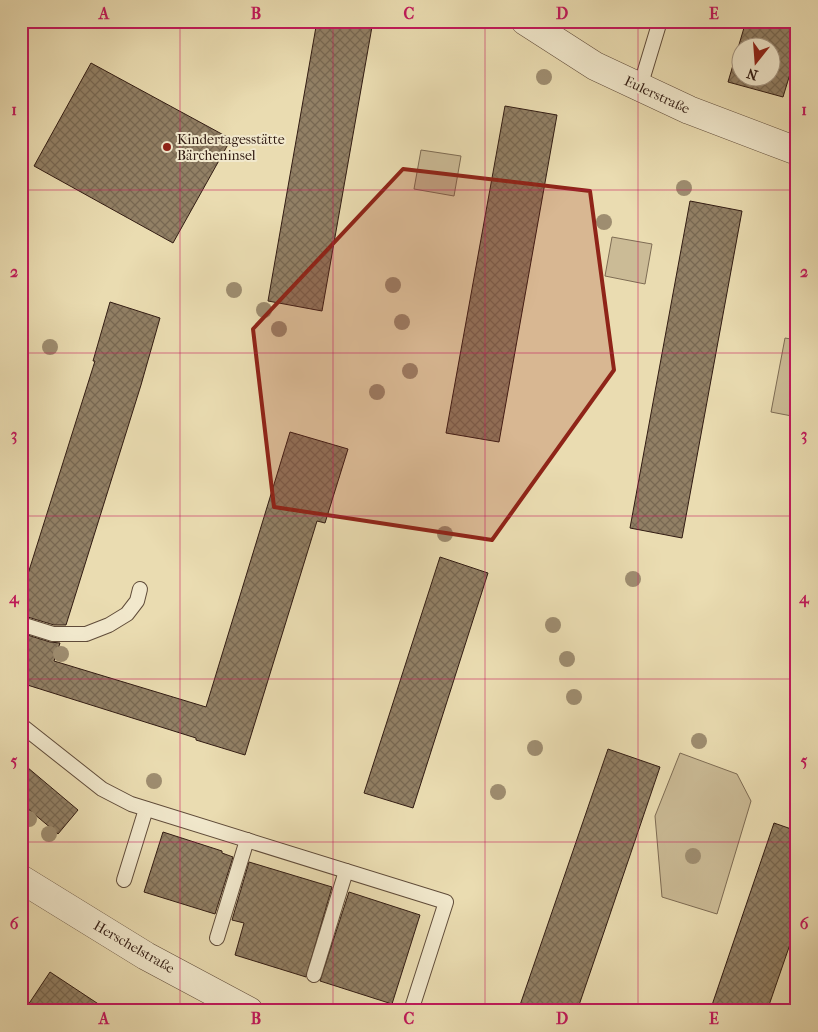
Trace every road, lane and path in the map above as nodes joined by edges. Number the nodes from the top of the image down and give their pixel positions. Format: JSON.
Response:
{"nodes":[{"id":1,"x":525,"y":21,"type":"edge"},
{"id":2,"x":660,"y":21,"type":"edge"},
{"id":3,"x":640,"y":87,"type":"junction"},
{"id":4,"x":797,"y":151,"type":"edge"},
{"id":5,"x":140,"y":589,"type":"dead end"},
{"id":6,"x":21,"y":624,"type":"edge"},
{"id":7,"x":21,"y":725,"type":"edge"},
{"id":8,"x":146,"y":809,"type":"junction"},
{"id":9,"x":248,"y":840,"type":"junction"},
{"id":10,"x":346,"y":871,"type":"junction"},
{"id":11,"x":21,"y":879,"type":"edge"},
{"id":12,"x":124,"y":880,"type":"dead end"},
{"id":13,"x":216,"y":938,"type":"dead end"},
{"id":14,"x":314,"y":975,"type":"dead end"},
{"id":15,"x":249,"y":1011,"type":"edge"},
{"id":16,"x":411,"y":1011,"type":"edge"}],
"edges":[{"from":1,"to":3,"type":"street","name":"Eulerstraße"},
{"from":2,"to":3,"type":"lane"},
{"from":3,"to":4,"type":"street","name":"Eulerstraße"},
{"from":5,"to":6,"type":"lane"},
{"from":7,"to":8,"type":"lane"},
{"from":8,"to":9,"type":"lane"},
{"from":8,"to":12,"type":"lane"},
{"from":9,"to":10,"type":"lane"},
{"from":9,"to":13,"type":"lane"},
{"from":10,"to":14,"type":"lane"},
{"from":10,"to":16,"type":"lane"},
{"from":11,"to":15,"type":"street","name":"Herschelstraße"}]}
